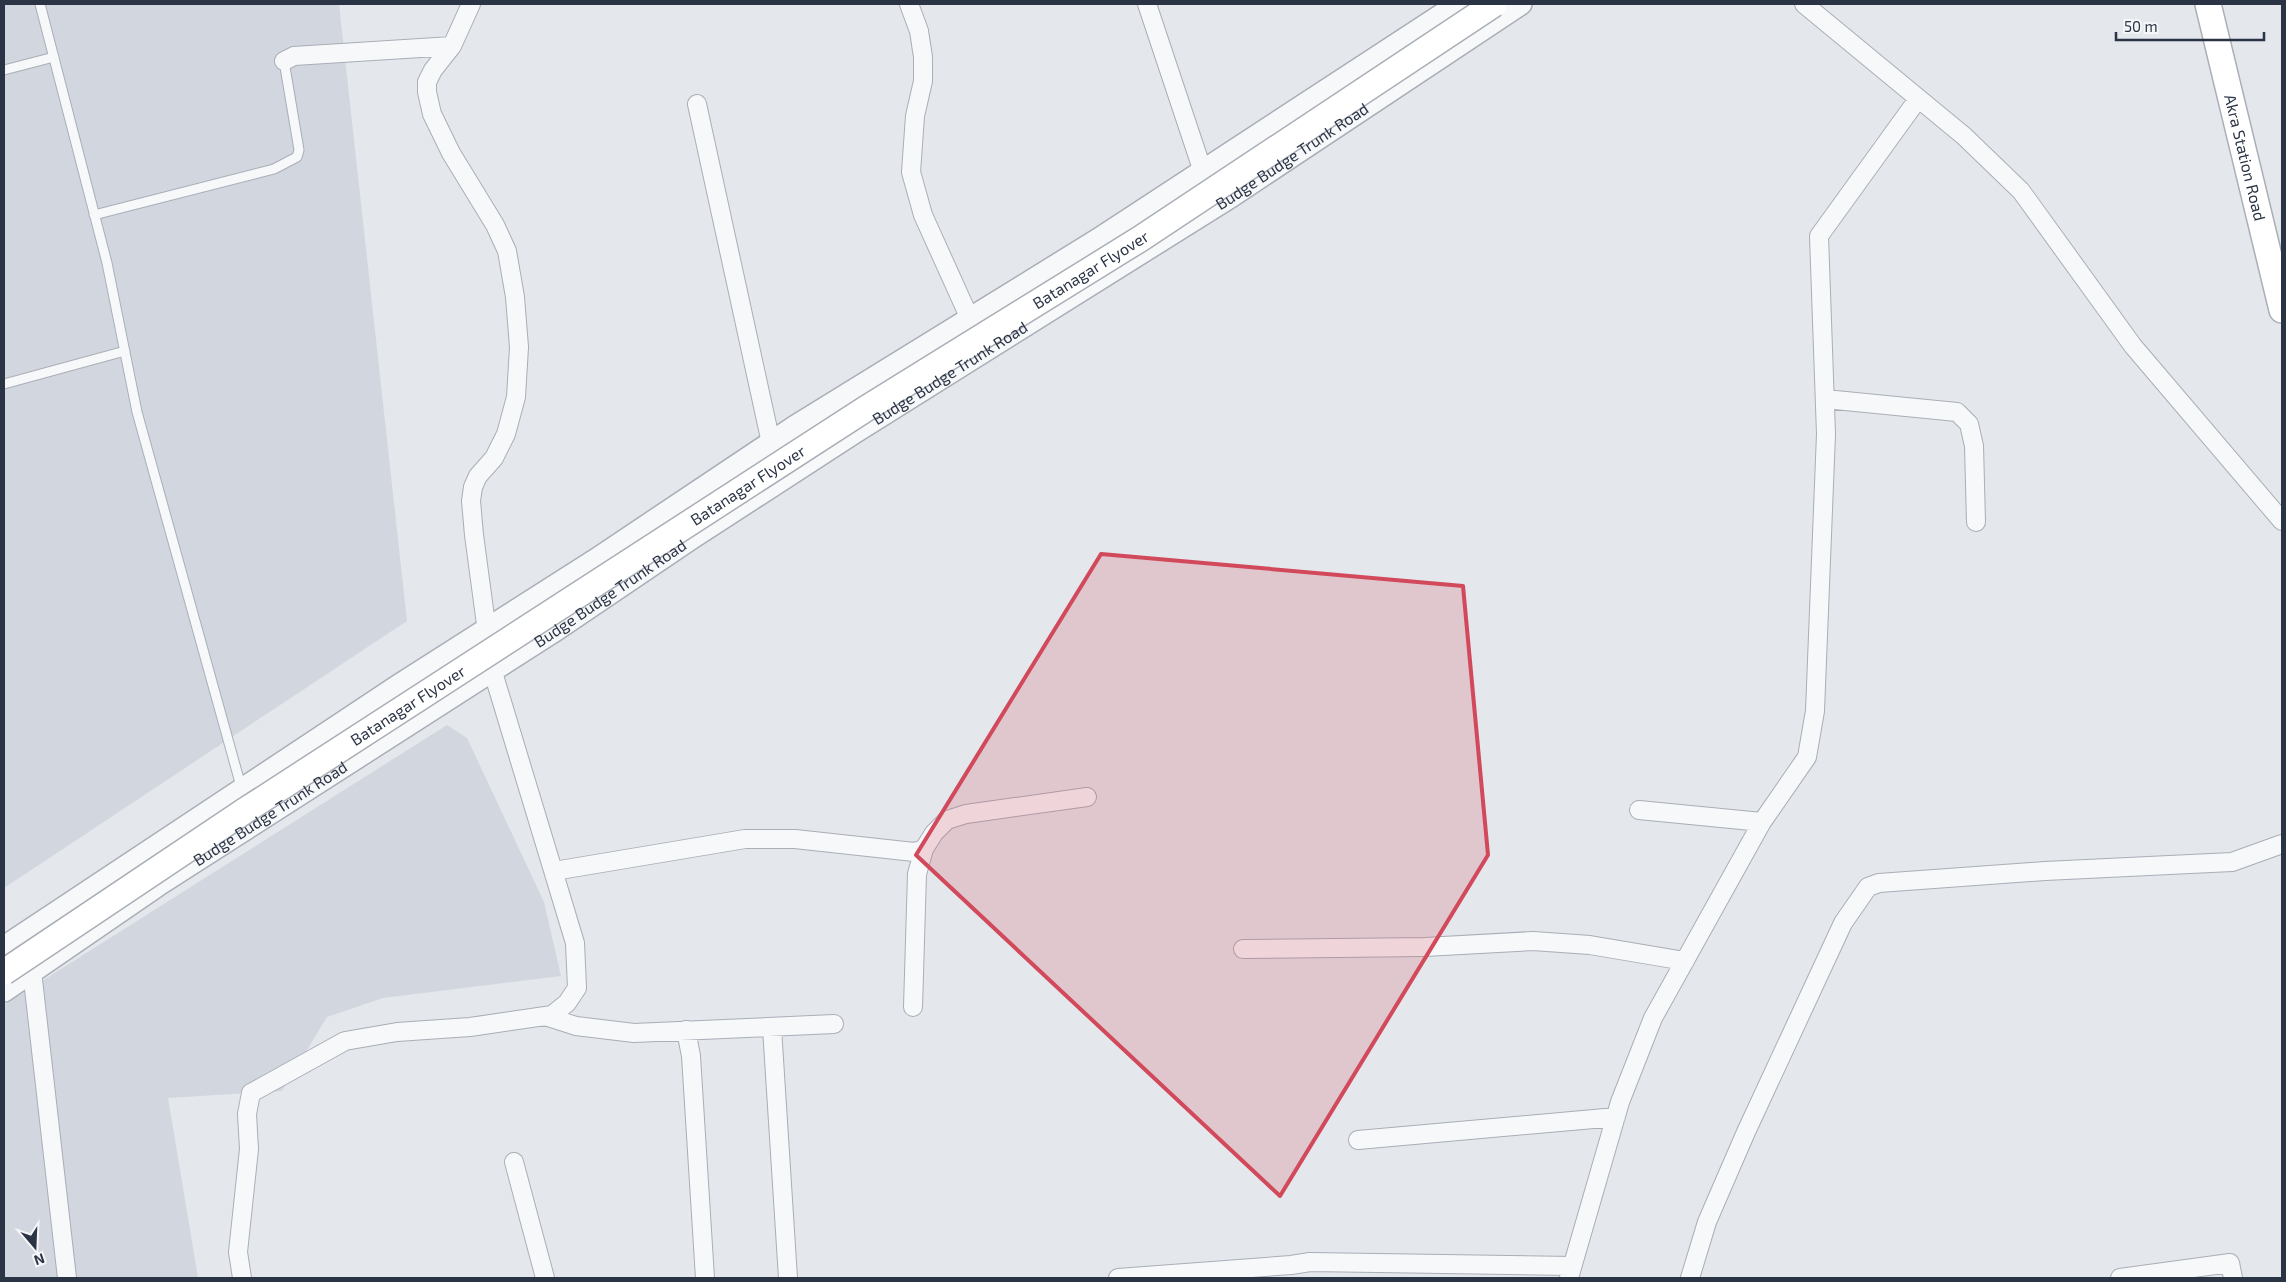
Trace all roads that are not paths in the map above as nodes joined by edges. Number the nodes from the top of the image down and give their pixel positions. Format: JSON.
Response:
{"nodes":[{"id":1,"x":40,"y":4,"type":"edge"},
{"id":2,"x":470,"y":4,"type":"edge"},
{"id":3,"x":909,"y":4,"type":"edge"},
{"id":4,"x":1147,"y":4,"type":"edge"},
{"id":5,"x":1458,"y":4,"type":"edge"},
{"id":6,"x":1494,"y":4,"type":"edge"},
{"id":7,"x":1521,"y":4,"type":"edge"},
{"id":8,"x":1804,"y":4,"type":"edge"},
{"id":9,"x":2208,"y":4,"type":"edge"},
{"id":10,"x":452,"y":46,"type":"junction"},
{"id":11,"x":54,"y":58,"type":"junction"},
{"id":12,"x":284,"y":62,"type":"joint"},
{"id":13,"x":4,"y":70,"type":"edge"},
{"id":14,"x":1918,"y":99,"type":"junction"},
{"id":15,"x":697,"y":104,"type":"dead end"},
{"id":16,"x":1203,"y":172,"type":"junction"},
{"id":17,"x":94,"y":215,"type":"junction"},
{"id":18,"x":2282,"y":310,"type":"edge"},
{"id":19,"x":970,"y":319,"type":"junction"},
{"id":20,"x":124,"y":351,"type":"junction"},
{"id":21,"x":4,"y":384,"type":"edge"},
{"id":22,"x":1825,"y":399,"type":"junction"},
{"id":23,"x":771,"y":443,"type":"junction"},
{"id":24,"x":2282,"y":521,"type":"edge"},
{"id":25,"x":1976,"y":522,"type":"dead end"},
{"id":26,"x":485,"y":630,"type":"junction"},
{"id":27,"x":492,"y":670,"type":"junction"},
{"id":28,"x":242,"y":790,"type":"junction"},
{"id":29,"x":1087,"y":797,"type":"dead end"},
{"id":30,"x":1639,"y":810,"type":"dead end"},
{"id":31,"x":1762,"y":822,"type":"junction"},
{"id":32,"x":2282,"y":844,"type":"edge"},
{"id":33,"x":924,"y":849,"type":"junction"},
{"id":34,"x":554,"y":871,"type":"junction"},
{"id":35,"x":4,"y":947,"type":"edge"},
{"id":36,"x":1243,"y":949,"type":"dead end"},
{"id":37,"x":1685,"y":961,"type":"junction"},
{"id":38,"x":32,"y":971,"type":"junction"},
{"id":39,"x":4,"y":972,"type":"edge"},
{"id":40,"x":4,"y":991,"type":"edge"},
{"id":41,"x":914,"y":1007,"type":"dead end"},
{"id":42,"x":545,"y":1016,"type":"junction"},
{"id":43,"x":834,"y":1024,"type":"dead end"},
{"id":44,"x":772,"y":1028,"type":"junction"},
{"id":45,"x":686,"y":1030,"type":"junction"},
{"id":46,"x":1616,"y":1117,"type":"junction"},
{"id":47,"x":1358,"y":1140,"type":"dead end"},
{"id":48,"x":514,"y":1162,"type":"dead end"},
{"id":49,"x":1571,"y":1272,"type":"edge"},
{"id":50,"x":67,"y":1278,"type":"edge"},
{"id":51,"x":242,"y":1278,"type":"edge"},
{"id":52,"x":545,"y":1278,"type":"edge"},
{"id":53,"x":705,"y":1278,"type":"edge"},
{"id":54,"x":788,"y":1278,"type":"edge"},
{"id":55,"x":1118,"y":1278,"type":"edge"},
{"id":56,"x":1690,"y":1278,"type":"edge"},
{"id":57,"x":2120,"y":1278,"type":"edge"},
{"id":58,"x":2233,"y":1278,"type":"edge"}],
"edges":[{"from":1,"to":11,"type":"lane"},
{"from":2,"to":10,"type":"street"},
{"from":3,"to":19,"type":"street"},
{"from":4,"to":16,"type":"street"},
{"from":5,"to":16,"type":"street","name":"Budge Budge Trunk Road"},
{"from":6,"to":39,"type":"main road","name":"Batanagar Flyover","bridge":true},
{"from":7,"to":27,"type":"street","name":"Budge Budge Trunk Road"},
{"from":8,"to":14,"type":"street"},
{"from":9,"to":18,"type":"main road","name":"Akra Station Road"},
{"from":10,"to":12,"type":"street"},
{"from":10,"to":26,"type":"street"},
{"from":11,"to":13,"type":"lane"},
{"from":11,"to":17,"type":"lane"},
{"from":12,"to":17,"type":"lane"},
{"from":14,"to":22,"type":"street"},
{"from":14,"to":24,"type":"street"},
{"from":15,"to":23,"type":"street"},
{"from":16,"to":19,"type":"street","name":"Budge Budge Trunk Road"},
{"from":17,"to":20,"type":"lane"},
{"from":19,"to":23,"type":"street","name":"Budge Budge Trunk Road"},
{"from":20,"to":21,"type":"lane"},
{"from":20,"to":28,"type":"lane"},
{"from":22,"to":25,"type":"street"},
{"from":22,"to":31,"type":"street"},
{"from":23,"to":26,"type":"street","name":"Budge Budge Trunk Road"},
{"from":26,"to":27,"type":"street"},
{"from":26,"to":28,"type":"street","name":"Budge Budge Trunk Road"},
{"from":27,"to":34,"type":"street"},
{"from":27,"to":38,"type":"street","name":"Budge Budge Trunk Road"},
{"from":28,"to":35,"type":"street","name":"Budge Budge Trunk Road"},
{"from":29,"to":33,"type":"street"},
{"from":30,"to":31,"type":"street"},
{"from":31,"to":37,"type":"street"},
{"from":32,"to":56,"type":"street"},
{"from":33,"to":34,"type":"street"},
{"from":33,"to":41,"type":"street"},
{"from":34,"to":42,"type":"street"},
{"from":36,"to":37,"type":"street"},
{"from":37,"to":46,"type":"street"},
{"from":38,"to":40,"type":"street","name":"Budge Budge Trunk Road"},
{"from":38,"to":50,"type":"street"},
{"from":42,"to":45,"type":"street"},
{"from":42,"to":51,"type":"street"},
{"from":43,"to":44,"type":"street"},
{"from":44,"to":45,"type":"street"},
{"from":44,"to":54,"type":"street"},
{"from":45,"to":53,"type":"street"},
{"from":46,"to":47,"type":"street"},
{"from":46,"to":49,"type":"street"},
{"from":48,"to":52,"type":"street"},
{"from":49,"to":55,"type":"street"},
{"from":57,"to":58,"type":"street"}]}
